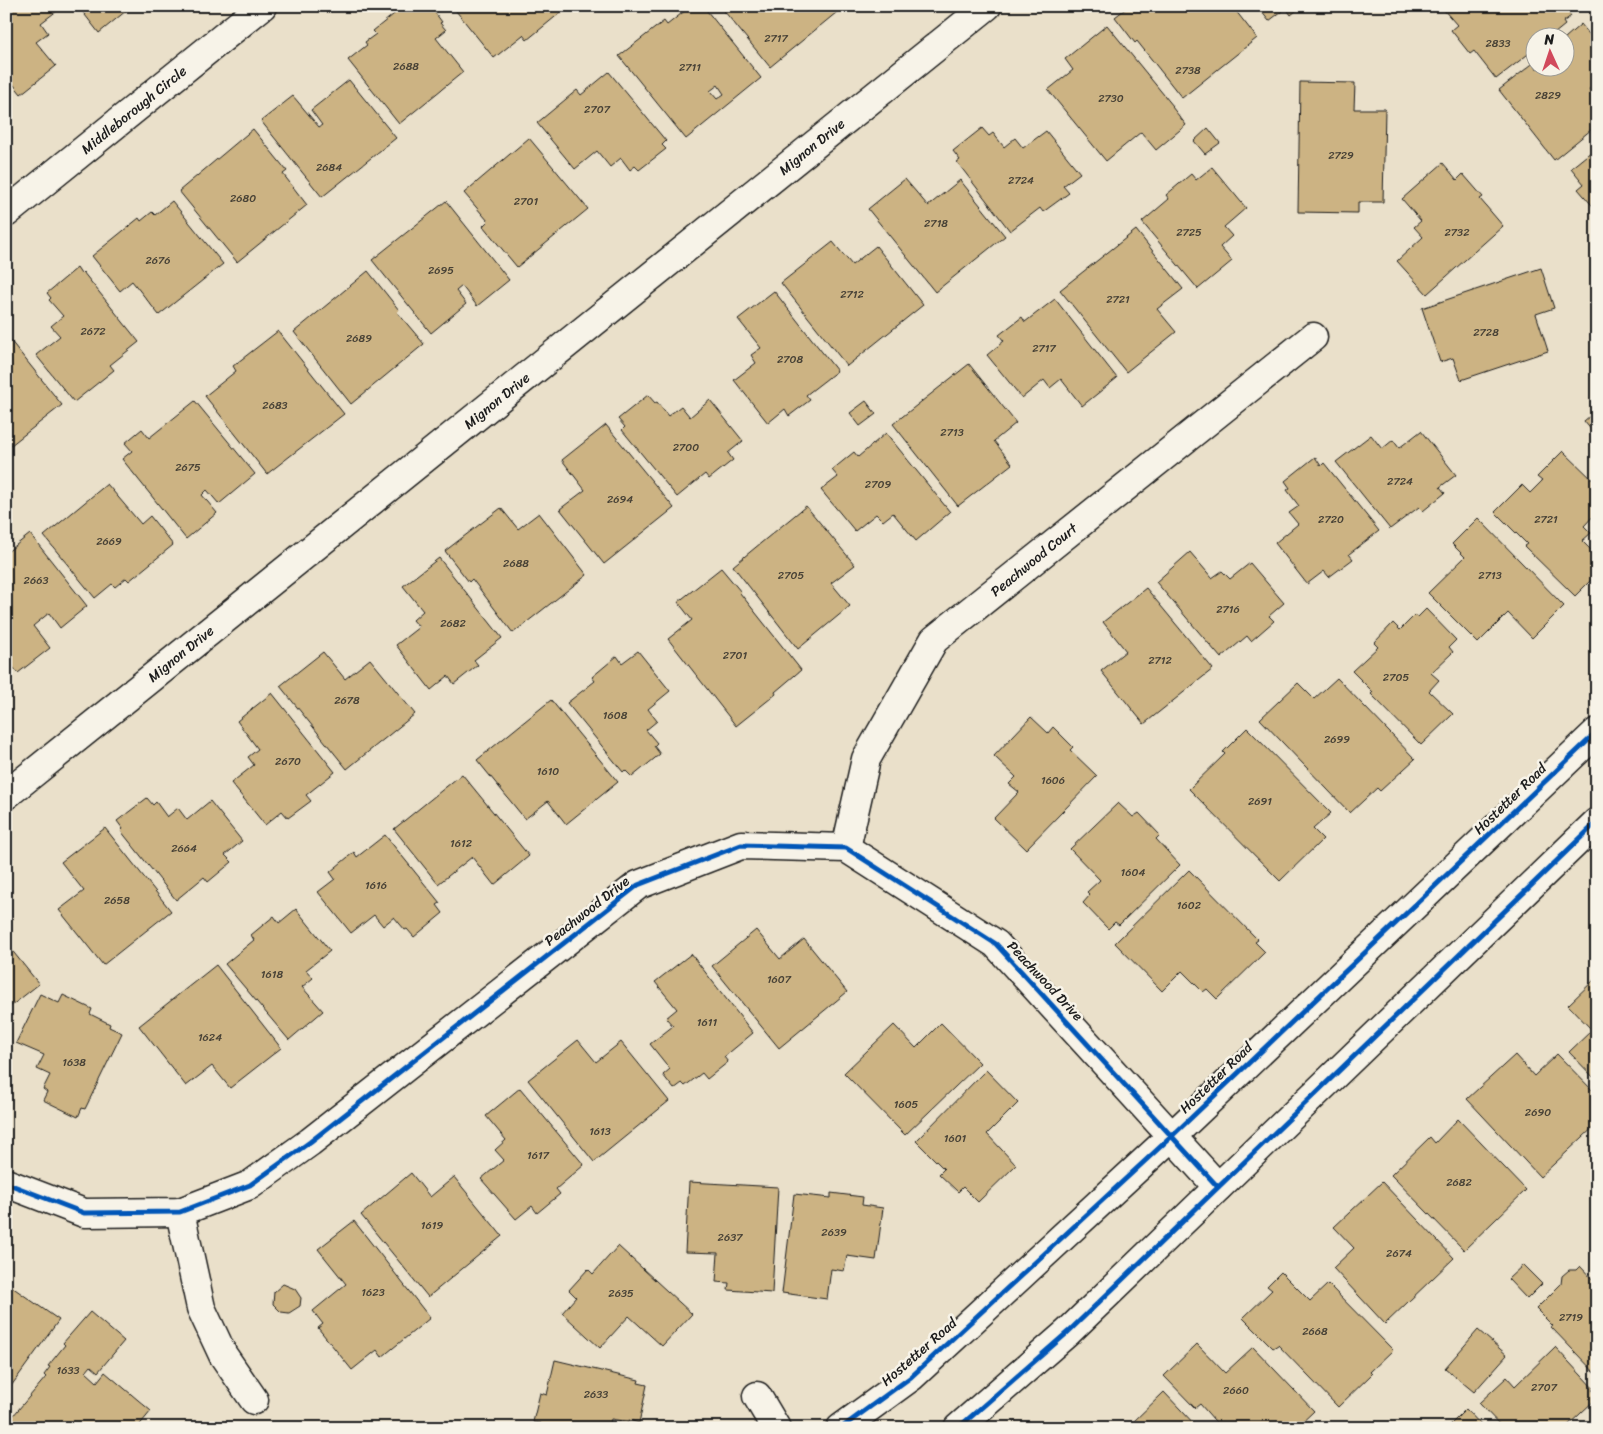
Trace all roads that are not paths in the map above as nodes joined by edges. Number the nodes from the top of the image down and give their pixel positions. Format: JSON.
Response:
{"nodes":[{"id":1,"x":262,"y":6,"type":"edge"},
{"id":2,"x":987,"y":6,"type":"edge"},
{"id":3,"x":6,"y":213,"type":"edge"},
{"id":4,"x":1313,"y":337,"type":"dead end"},
{"id":5,"x":1597,"y":732,"type":"edge"},
{"id":6,"x":6,"y":795,"type":"edge"},
{"id":7,"x":1597,"y":822,"type":"edge"},
{"id":8,"x":846,"y":848,"type":"junction"},
{"id":9,"x":1172,"y":1136,"type":"junction"},
{"id":10,"x":6,"y":1183,"type":"edge"},
{"id":11,"x":1218,"y":1186,"type":"junction"},
{"id":12,"x":180,"y":1212,"type":"junction"},
{"id":13,"x":757,"y":1396,"type":"dead end"},
{"id":14,"x":254,"y":1400,"type":"dead end"},
{"id":15,"x":776,"y":1428,"type":"edge"},
{"id":16,"x":840,"y":1428,"type":"edge"},
{"id":17,"x":958,"y":1428,"type":"edge"}],
"edges":[{"from":1,"to":3,"type":"street","name":"Middleborough Circle"},
{"from":2,"to":6,"type":"street","name":"Mignon Drive"},
{"from":4,"to":8,"type":"street","name":"Peachwood Court"},
{"from":5,"to":9,"type":"street","name":"Hostetter Road"},
{"from":7,"to":11,"type":"street"},
{"from":8,"to":9,"type":"street","name":"Peachwood Drive"},
{"from":8,"to":12,"type":"street","name":"Peachwood Drive"},
{"from":9,"to":11,"type":"street","name":"Peachwood Drive"},
{"from":9,"to":16,"type":"street","name":"Hostetter Road"},
{"from":10,"to":12,"type":"street","name":"Peachwood Drive"},
{"from":11,"to":17,"type":"street"},
{"from":12,"to":14,"type":"street"},
{"from":13,"to":15,"type":"street"}]}
